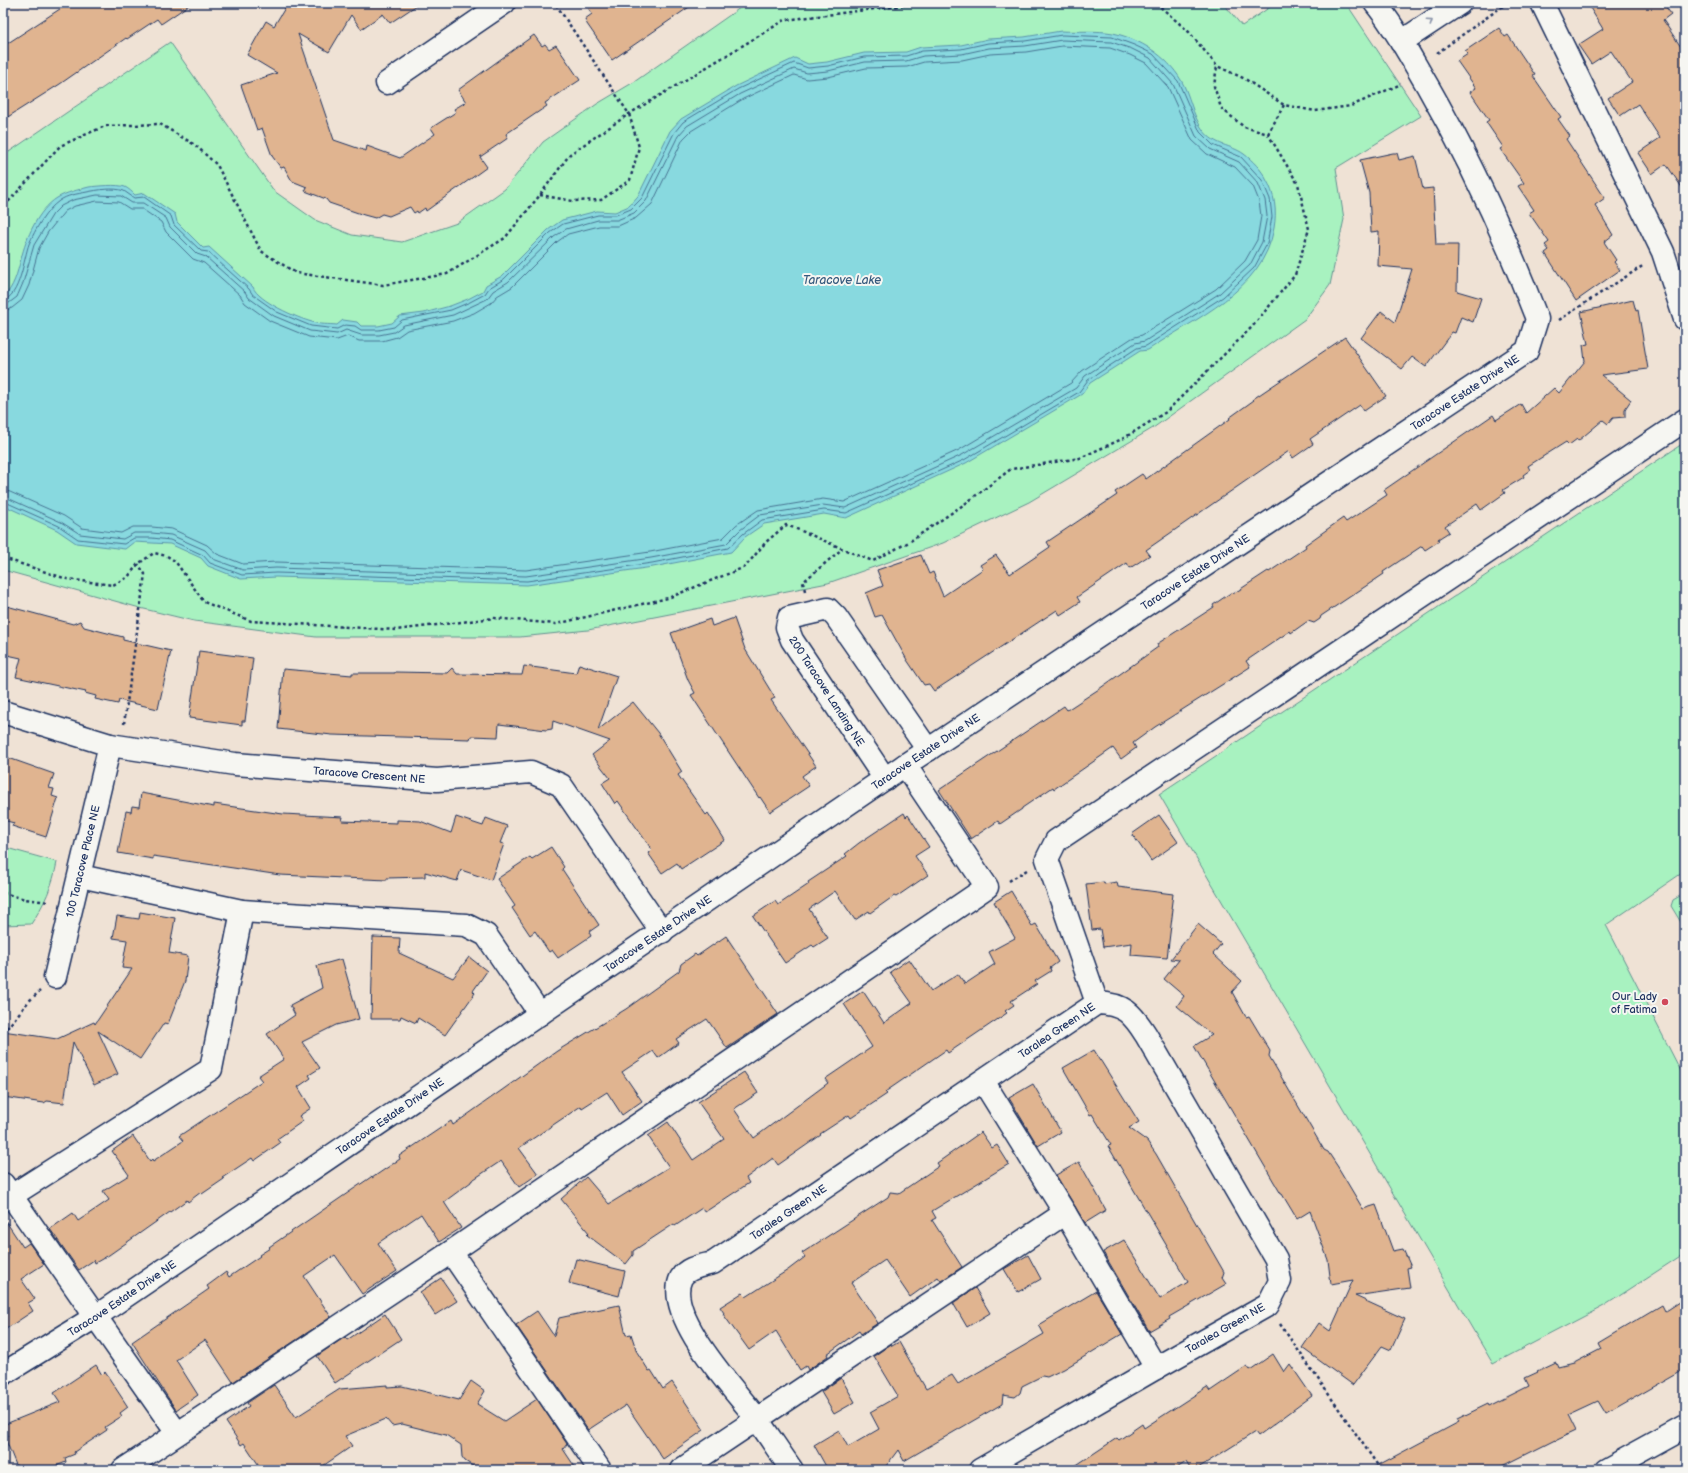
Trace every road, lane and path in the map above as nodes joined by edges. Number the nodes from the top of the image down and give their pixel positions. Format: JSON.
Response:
{"nodes":[{"id":1,"x":504,"y":3,"type":"edge"},
{"id":2,"x":554,"y":3,"type":"edge"},
{"id":3,"x":923,"y":3,"type":"edge"},
{"id":4,"x":1156,"y":3,"type":"edge"},
{"id":5,"x":1460,"y":3,"type":"edge"},
{"id":6,"x":1507,"y":3,"type":"edge"},
{"id":7,"x":1542,"y":3,"type":"edge"},
{"id":8,"x":1382,"y":5,"type":"edge"},
{"id":9,"x":1401,"y":42,"type":"junction"},
{"id":10,"x":1437,"y":53,"type":"dead end"},
{"id":11,"x":1217,"y":66,"type":"junction"},
{"id":12,"x":387,"y":83,"type":"dead end"},
{"id":13,"x":1404,"y":83,"type":"dead end"},
{"id":14,"x":1284,"y":105,"type":"junction"},
{"id":15,"x":629,"y":114,"type":"junction"},
{"id":16,"x":1268,"y":134,"type":"junction"},
{"id":17,"x":540,"y":195,"type":"junction"},
{"id":18,"x":3,"y":204,"type":"edge"},
{"id":19,"x":1663,"y":252,"type":"junction"},
{"id":20,"x":1685,"y":320,"type":"edge"},
{"id":21,"x":1533,"y":330,"type":"junction"},
{"id":22,"x":1685,"y":420,"type":"edge"},
{"id":23,"x":842,"y":549,"type":"junction"},
{"id":24,"x":3,"y":558,"type":"edge"},
{"id":25,"x":138,"y":564,"type":"junction"},
{"id":26,"x":809,"y":613,"type":"junction"},
{"id":27,"x":3,"y":712,"type":"edge"},
{"id":28,"x":110,"y":745,"type":"junction"},
{"id":29,"x":928,"y":750,"type":"junction"},
{"id":30,"x":905,"y":765,"type":"junction"},
{"id":31,"x":885,"y":779,"type":"junction"},
{"id":32,"x":1048,"y":859,"type":"junction"},
{"id":33,"x":80,"y":876,"type":"junction"},
{"id":34,"x":987,"y":887,"type":"junction"},
{"id":35,"x":3,"y":893,"type":"edge"},
{"id":36,"x":49,"y":902,"type":"dead end"},
{"id":37,"x":242,"y":911,"type":"junction"},
{"id":38,"x":662,"y":932,"type":"junction"},
{"id":39,"x":55,"y":977,"type":"joint"},
{"id":40,"x":1097,"y":1003,"type":"junction"},
{"id":41,"x":540,"y":1014,"type":"junction"},
{"id":42,"x":3,"y":1033,"type":"edge"},
{"id":43,"x":983,"y":1081,"type":"junction"},
{"id":44,"x":7,"y":1190,"type":"edge"},
{"id":45,"x":1065,"y":1213,"type":"junction"},
{"id":46,"x":451,"y":1252,"type":"junction"},
{"id":47,"x":1268,"y":1305,"type":"junction"},
{"id":48,"x":96,"y":1317,"type":"junction"},
{"id":49,"x":1156,"y":1368,"type":"junction"},
{"id":50,"x":3,"y":1374,"type":"edge"},
{"id":51,"x":758,"y":1420,"type":"junction"},
{"id":52,"x":1685,"y":1426,"type":"edge"},
{"id":53,"x":177,"y":1433,"type":"junction"},
{"id":54,"x":123,"y":1470,"type":"edge"},
{"id":55,"x":600,"y":1470,"type":"edge"},
{"id":56,"x":681,"y":1470,"type":"edge"},
{"id":57,"x":792,"y":1470,"type":"edge"},
{"id":58,"x":980,"y":1470,"type":"edge"},
{"id":59,"x":1381,"y":1470,"type":"edge"},
{"id":60,"x":1605,"y":1470,"type":"edge"}],
"edges":[{"from":1,"to":12,"type":"street"},
{"from":2,"to":15,"type":"path"},
{"from":3,"to":15,"type":"path"},
{"from":4,"to":11,"type":"path"},
{"from":9,"to":5,"type":"street","one_way":true},
{"from":6,"to":10,"type":"path"},
{"from":7,"to":19,"type":"street"},
{"from":8,"to":9,"type":"street","name":"Taracove Estate Drive NE"},
{"from":9,"to":21,"type":"street","name":"Taracove Estate Drive NE"},
{"from":11,"to":14,"type":"path"},
{"from":11,"to":16,"type":"path"},
{"from":13,"to":14,"type":"path"},
{"from":14,"to":16,"type":"path"},
{"from":15,"to":17,"type":"path"},
{"from":15,"to":17,"type":"path"},
{"from":16,"to":23,"type":"path"},
{"from":17,"to":18,"type":"path"},
{"from":19,"to":20,"type":"street"},
{"from":19,"to":21,"type":"path"},
{"from":21,"to":29,"type":"street","name":"Taracove Estate Drive NE"},
{"from":22,"to":32,"type":"street"},
{"from":23,"to":25,"type":"path"},
{"from":23,"to":26,"type":"path"},
{"from":24,"to":25,"type":"path"},
{"from":25,"to":28,"type":"path"},
{"from":26,"to":29,"type":"street","name":"200 Taracove Landing NE"},
{"from":26,"to":31,"type":"street","name":"200 Taracove Landing NE"},
{"from":27,"to":28,"type":"street","name":"Taracove Crescent NE"},
{"from":28,"to":33,"type":"street","name":"100 Taracove Place NE"},
{"from":28,"to":38,"type":"street","name":"Taracove Crescent NE"},
{"from":29,"to":30,"type":"street","name":"Taracove Estate Drive NE"},
{"from":30,"to":31,"type":"street","name":"Taracove Estate Drive NE"},
{"from":30,"to":34,"type":"street"},
{"from":31,"to":38,"type":"street","name":"Taracove Estate Drive NE"},
{"from":32,"to":34,"type":"path"},
{"from":32,"to":40,"type":"street"},
{"from":33,"to":37,"type":"street"},
{"from":33,"to":39,"type":"street","name":"100 Taracove Place NE"},
{"from":34,"to":46,"type":"street"},
{"from":35,"to":36,"type":"path"},
{"from":37,"to":41,"type":"street"},
{"from":37,"to":44,"type":"street"},
{"from":38,"to":41,"type":"street","name":"Taracove Estate Drive NE"},
{"from":39,"to":42,"type":"path"},
{"from":40,"to":43,"type":"street","name":"Taralea Green NE"},
{"from":40,"to":47,"type":"street","name":"Taralea Green NE"},
{"from":41,"to":48,"type":"street","name":"Taracove Estate Drive NE"},
{"from":43,"to":45,"type":"street"},
{"from":43,"to":51,"type":"street","name":"Taralea Green NE"},
{"from":44,"to":48,"type":"street"},
{"from":45,"to":49,"type":"street"},
{"from":45,"to":51,"type":"street"},
{"from":46,"to":53,"type":"street"},
{"from":46,"to":55,"type":"street"},
{"from":47,"to":49,"type":"street","name":"Taralea Green NE"},
{"from":47,"to":59,"type":"path"},
{"from":48,"to":50,"type":"street","name":"Taracove Estate Drive NE"},
{"from":48,"to":53,"type":"street"},
{"from":49,"to":58,"type":"street","name":"Taralea Green NE"},
{"from":51,"to":56,"type":"street"},
{"from":51,"to":57,"type":"street","name":"Taralea Green NE"},
{"from":52,"to":60,"type":"street"},
{"from":53,"to":54,"type":"street"}]}
